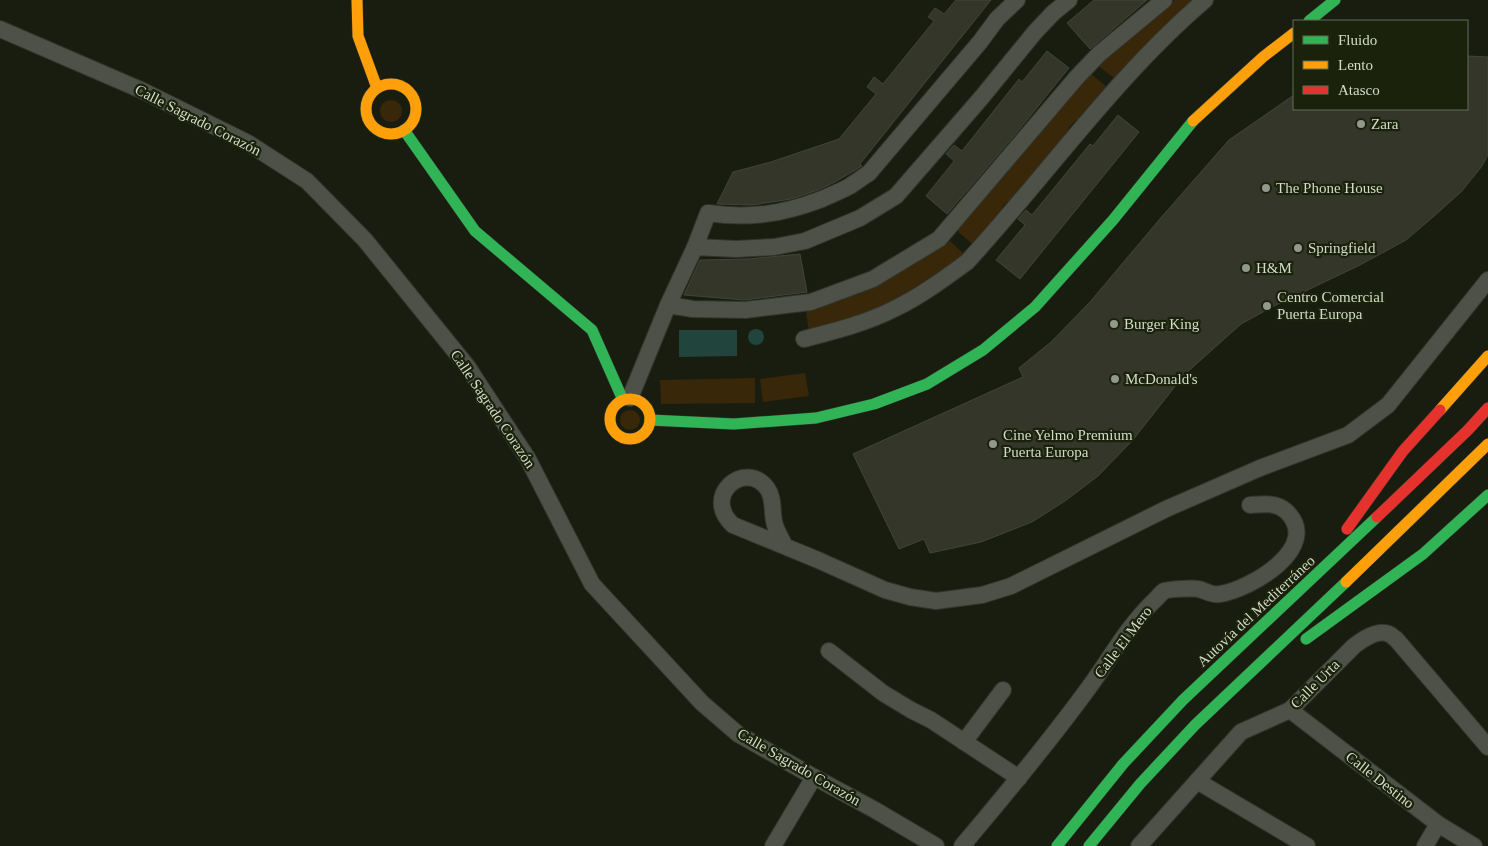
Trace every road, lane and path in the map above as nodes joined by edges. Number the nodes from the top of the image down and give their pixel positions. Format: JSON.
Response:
{"nodes":[{"id":1,"x":357,"y":0,"type":"edge"},
{"id":2,"x":1017,"y":0,"type":"edge"},
{"id":3,"x":1068,"y":0,"type":"edge"},
{"id":4,"x":1164,"y":0,"type":"edge"},
{"id":5,"x":1205,"y":0,"type":"edge"},
{"id":6,"x":1336,"y":0,"type":"edge"},
{"id":7,"x":1310,"y":20,"type":"edge"},
{"id":8,"x":0,"y":29,"type":"edge"},
{"id":9,"x":1293,"y":34,"type":"edge"},
{"id":10,"x":377,"y":88,"type":"junction"},
{"id":11,"x":404,"y":130,"type":"junction"},
{"id":12,"x":694,"y":247,"type":"junction"},
{"id":13,"x":1488,"y":280,"type":"edge"},
{"id":14,"x":668,"y":305,"type":"junction"},
{"id":15,"x":804,"y":339,"type":"dead end"},
{"id":16,"x":1488,"y":356,"type":"edge"},
{"id":17,"x":626,"y":399,"type":"junction"},
{"id":18,"x":1488,"y":408,"type":"edge"},
{"id":19,"x":650,"y":420,"type":"junction"},
{"id":20,"x":1488,"y":444,"type":"edge"},
{"id":21,"x":1488,"y":495,"type":"edge"},
{"id":22,"x":1250,"y":505,"type":"dead end"},
{"id":23,"x":785,"y":546,"type":"junction"},
{"id":24,"x":1321,"y":571,"type":"junction"},
{"id":25,"x":829,"y":651,"type":"dead end"},
{"id":26,"x":1253,"y":669,"type":"junction"},
{"id":27,"x":1003,"y":690,"type":"dead end"},
{"id":28,"x":1290,"y":710,"type":"junction"},
{"id":29,"x":964,"y":742,"type":"junction"},
{"id":30,"x":1488,"y":747,"type":"edge"},
{"id":31,"x":814,"y":777,"type":"junction"},
{"id":32,"x":1019,"y":778,"type":"junction"},
{"id":33,"x":1197,"y":781,"type":"junction"},
{"id":34,"x":1438,"y":824,"type":"junction"},
{"id":35,"x":773,"y":846,"type":"edge"},
{"id":36,"x":936,"y":846,"type":"edge"},
{"id":37,"x":962,"y":846,"type":"edge"},
{"id":38,"x":1057,"y":846,"type":"edge"},
{"id":39,"x":1090,"y":846,"type":"edge"},
{"id":40,"x":1139,"y":846,"type":"edge"},
{"id":41,"x":1307,"y":846,"type":"edge"},
{"id":42,"x":1425,"y":846,"type":"edge"},
{"id":43,"x":1474,"y":846,"type":"edge"}],
"edges":[{"from":1,"to":10,"type":"main road"},
{"from":2,"to":12,"type":"street"},
{"from":3,"to":12,"type":"street"},
{"from":4,"to":14,"type":"street"},
{"from":5,"to":15,"type":"street"},
{"from":6,"to":7,"type":"main road"},
{"from":8,"to":31,"type":"street","name":"Calle Sagrado Corazón"},
{"from":9,"to":19,"type":"main road"},
{"from":10,"to":11,"type":"main road"},
{"from":10,"to":11,"type":"main road"},
{"from":11,"to":17,"type":"main road"},
{"from":12,"to":14,"type":"street"},
{"from":13,"to":23,"type":"street"},
{"from":14,"to":17,"type":"street"},
{"from":16,"to":24,"type":"main road"},
{"from":17,"to":19,"type":"main road"},
{"from":17,"to":19,"type":"main road"},
{"from":18,"to":24,"type":"main road","name":"Autovía del Mediterráneo"},
{"from":20,"to":26,"type":"main road"},
{"from":21,"to":26,"type":"main road"},
{"from":22,"to":32,"type":"street","name":"Calle El Mero"},
{"from":23,"to":23,"type":"street"},
{"from":24,"to":38,"type":"main road","name":"Autovía del Mediterráneo"},
{"from":25,"to":29,"type":"street"},
{"from":26,"to":39,"type":"main road"},
{"from":27,"to":29,"type":"street"},
{"from":28,"to":30,"type":"street","name":"Calle Urta"},
{"from":28,"to":33,"type":"street","name":"Calle Urta"},
{"from":28,"to":34,"type":"street","name":"Calle Destino"},
{"from":29,"to":32,"type":"street"},
{"from":31,"to":35,"type":"street"},
{"from":31,"to":36,"type":"street","name":"Calle Sagrado Corazón"},
{"from":32,"to":37,"type":"street","name":"Calle El Mero"},
{"from":33,"to":40,"type":"street","name":"Calle Urta"},
{"from":33,"to":41,"type":"street"},
{"from":34,"to":42,"type":"street"},
{"from":34,"to":43,"type":"street","name":"Calle Destino"}]}
